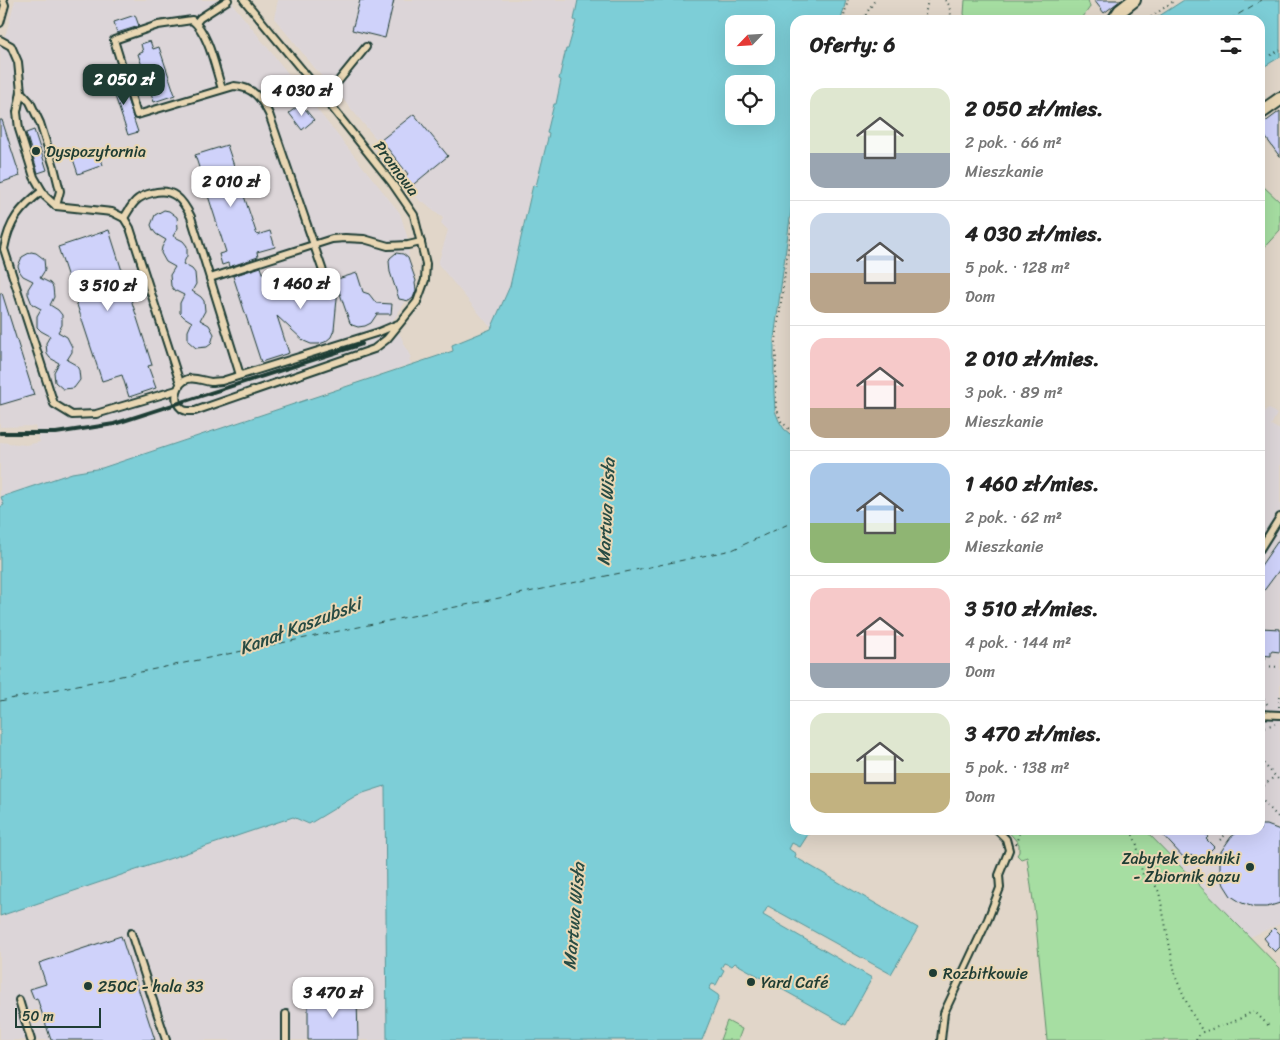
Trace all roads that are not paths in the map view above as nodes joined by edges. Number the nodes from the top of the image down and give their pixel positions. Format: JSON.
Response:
{"nodes":[{"id":1,"x":3,"y":0,"type":"edge"},
{"id":2,"x":228,"y":0,"type":"edge"},
{"id":3,"x":244,"y":0,"type":"edge"},
{"id":4,"x":1134,"y":0,"type":"edge"},
{"id":5,"x":1118,"y":15,"type":"edge"},
{"id":6,"x":0,"y":23,"type":"edge"},
{"id":7,"x":196,"y":23,"type":"junction"},
{"id":8,"x":0,"y":40,"type":"edge"},
{"id":9,"x":366,"y":47,"type":"dead end"},
{"id":10,"x":222,"y":89,"type":"junction"},
{"id":11,"x":21,"y":92,"type":"junction"},
{"id":12,"x":323,"y":96,"type":"junction"},
{"id":13,"x":1280,"y":99,"type":"edge"},
{"id":14,"x":1265,"y":110,"type":"edge"},
{"id":15,"x":42,"y":191,"type":"junction"},
{"id":16,"x":56,"y":206,"type":"junction"},
{"id":17,"x":124,"y":218,"type":"junction"},
{"id":18,"x":421,"y":242,"type":"junction"},
{"id":19,"x":315,"y":246,"type":"junction"},
{"id":20,"x":210,"y":278,"type":"junction"},
{"id":21,"x":326,"y":280,"type":"dead end"},
{"id":22,"x":398,"y":324,"type":"junction"},
{"id":23,"x":240,"y":375,"type":"junction"},
{"id":24,"x":180,"y":383,"type":"junction"},
{"id":25,"x":177,"y":390,"type":"junction"},
{"id":26,"x":1280,"y":518,"type":"edge"},
{"id":27,"x":1265,"y":541,"type":"edge"},
{"id":28,"x":1280,"y":710,"type":"edge"},
{"id":29,"x":1265,"y":712,"type":"edge"},
{"id":30,"x":1002,"y":835,"type":"edge"},
{"id":31,"x":131,"y":933,"type":"dead end"},
{"id":32,"x":19,"y":1000,"type":"dead end"},
{"id":33,"x":286,"y":1014,"type":"dead end"},
{"id":34,"x":31,"y":1040,"type":"edge"},
{"id":35,"x":166,"y":1040,"type":"edge"},
{"id":36,"x":286,"y":1040,"type":"edge"},
{"id":37,"x":941,"y":1040,"type":"edge"}],
"edges":[{"from":1,"to":6,"type":"lane"},
{"from":2,"to":7,"type":"lane"},
{"from":3,"to":12,"type":"lane","name":"Promowa"},
{"from":4,"to":5,"type":"street"},
{"from":7,"to":10,"type":"lane"},
{"from":7,"to":10,"type":"lane"},
{"from":8,"to":11,"type":"lane"},
{"from":9,"to":12,"type":"lane"},
{"from":10,"to":19,"type":"lane"},
{"from":11,"to":15,"type":"lane"},
{"from":11,"to":16,"type":"lane"},
{"from":12,"to":18,"type":"lane","name":"Promowa"},
{"from":13,"to":14,"type":"street"},
{"from":15,"to":16,"type":"lane"},
{"from":15,"to":25,"type":"lane"},
{"from":16,"to":17,"type":"lane"},
{"from":17,"to":20,"type":"lane"},
{"from":17,"to":24,"type":"lane"},
{"from":18,"to":19,"type":"lane"},
{"from":18,"to":22,"type":"lane","name":"Promowa"},
{"from":19,"to":20,"type":"lane"},
{"from":19,"to":21,"type":"lane"},
{"from":20,"to":23,"type":"lane"},
{"from":22,"to":23,"type":"lane"},
{"from":22,"to":25,"type":"lane","name":"Promowa"},
{"from":23,"to":24,"type":"lane"},
{"from":24,"to":25,"type":"lane"},
{"from":26,"to":27,"type":"lane"},
{"from":28,"to":29,"type":"lane"},
{"from":30,"to":37,"type":"lane"},
{"from":31,"to":35,"type":"lane"},
{"from":32,"to":34,"type":"lane"},
{"from":33,"to":36,"type":"lane"}]}
